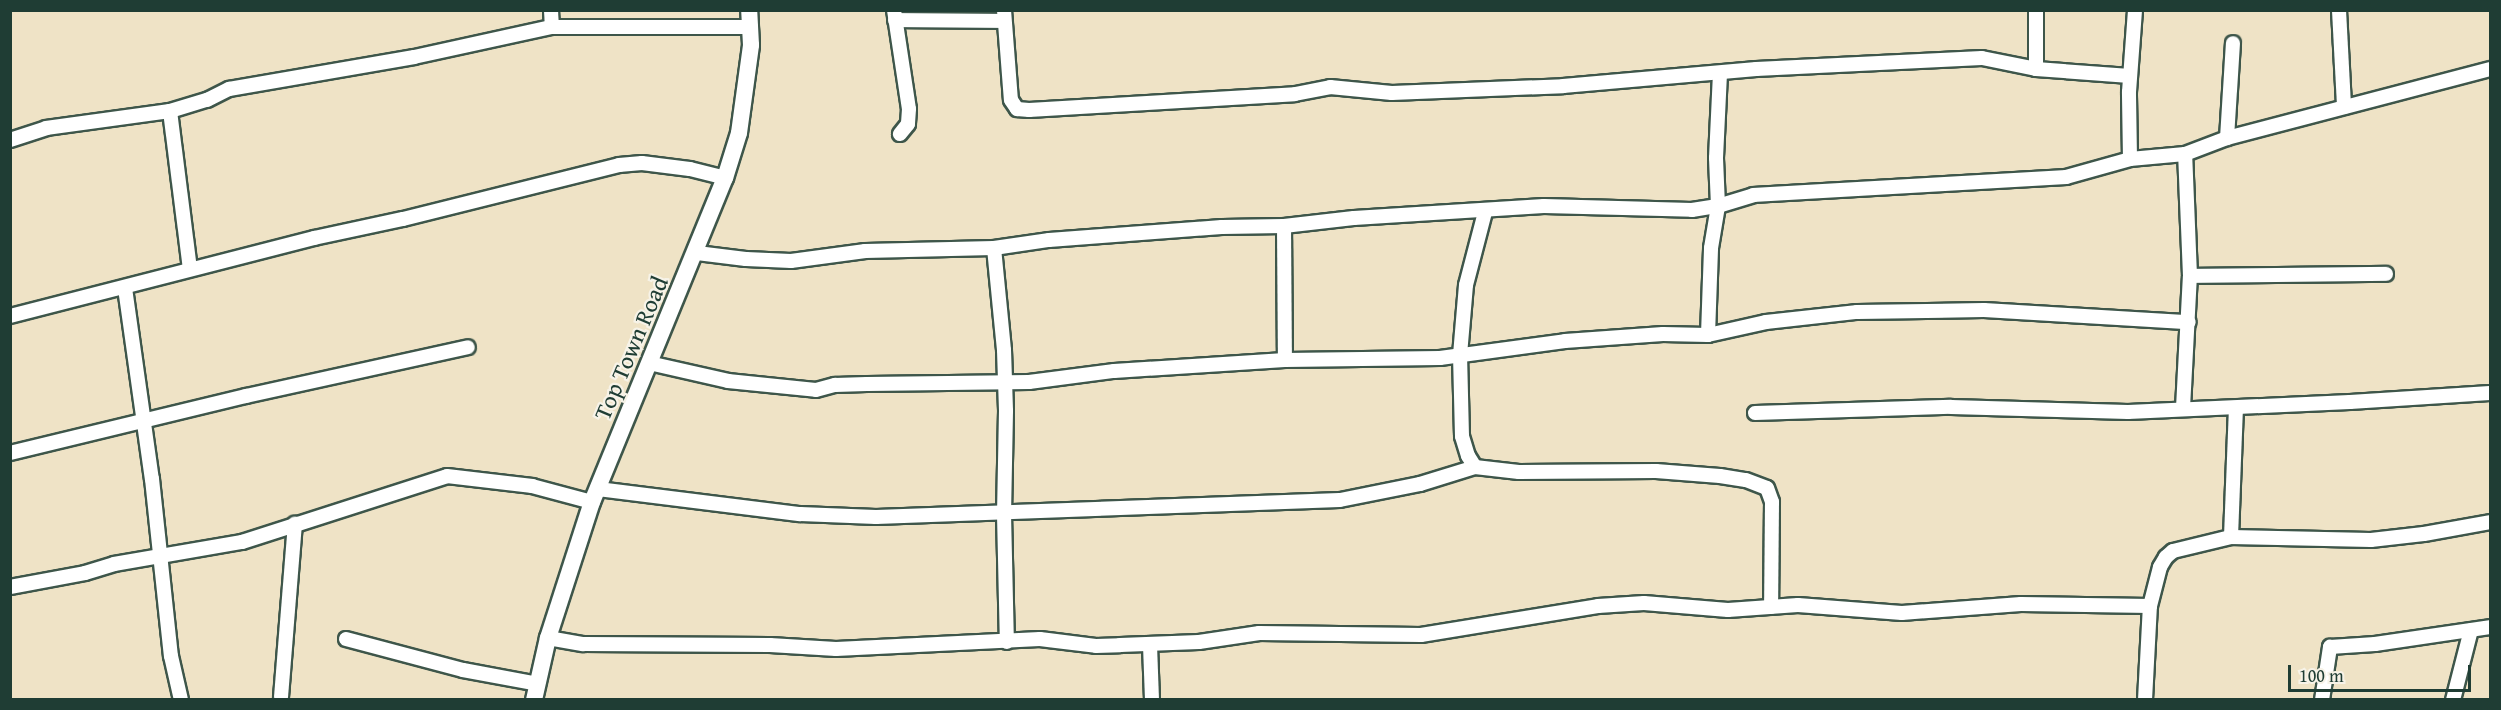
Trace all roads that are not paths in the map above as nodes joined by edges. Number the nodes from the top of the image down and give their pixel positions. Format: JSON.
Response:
{"nodes":[{"id":1,"x":551,"y":10,"type":"edge"},
{"id":2,"x":2036,"y":10,"type":"edge"},
{"id":3,"x":2135,"y":10,"type":"edge"},
{"id":4,"x":2339,"y":10,"type":"edge"},
{"id":5,"x":894,"y":15,"type":"edge"},
{"id":6,"x":1004,"y":16,"type":"edge"},
{"id":7,"x":750,"y":19,"type":"edge"},
{"id":8,"x":552,"y":27,"type":"junction"},
{"id":9,"x":2233,"y":43,"type":"dead end"},
{"id":10,"x":2036,"y":69,"type":"junction"},
{"id":11,"x":2490,"y":69,"type":"edge"},
{"id":12,"x":1720,"y":73,"type":"junction"},
{"id":13,"x":2130,"y":76,"type":"junction"},
{"id":14,"x":2343,"y":107,"type":"junction"},
{"id":15,"x":170,"y":111,"type":"junction"},
{"id":16,"x":900,"y":134,"type":"dead end"},
{"id":17,"x":2227,"y":138,"type":"junction"},
{"id":18,"x":10,"y":140,"type":"edge"},
{"id":19,"x":2185,"y":154,"type":"junction"},
{"id":20,"x":2130,"y":159,"type":"junction"},
{"id":21,"x":725,"y":178,"type":"junction"},
{"id":22,"x":1718,"y":206,"type":"junction"},
{"id":23,"x":1485,"y":212,"type":"junction"},
{"id":24,"x":1284,"y":226,"type":"junction"},
{"id":25,"x":994,"y":248,"type":"junction"},
{"id":26,"x":696,"y":253,"type":"junction"},
{"id":27,"x":190,"y":269,"type":"junction"},
{"id":28,"x":2386,"y":274,"type":"dead end"},
{"id":29,"x":2190,"y":276,"type":"junction"},
{"id":30,"x":125,"y":288,"type":"junction"},
{"id":31,"x":10,"y":316,"type":"edge"},
{"id":32,"x":2189,"y":322,"type":"junction"},
{"id":33,"x":1708,"y":335,"type":"junction"},
{"id":34,"x":468,"y":347,"type":"dead end"},
{"id":35,"x":1460,"y":355,"type":"junction"},
{"id":36,"x":1284,"y":360,"type":"junction"},
{"id":37,"x":649,"y":363,"type":"junction"},
{"id":38,"x":1004,"y":380,"type":"junction"},
{"id":39,"x":2490,"y":393,"type":"edge"},
{"id":40,"x":2183,"y":408,"type":"junction"},
{"id":41,"x":2236,"y":408,"type":"junction"},
{"id":42,"x":1755,"y":413,"type":"dead end"},
{"id":43,"x":144,"y":420,"type":"junction"},
{"id":44,"x":10,"y":453,"type":"edge"},
{"id":45,"x":1475,"y":467,"type":"junction"},
{"id":46,"x":595,"y":496,"type":"junction"},
{"id":47,"x":1004,"y":514,"type":"junction"},
{"id":48,"x":2490,"y":522,"type":"edge"},
{"id":49,"x":295,"y":524,"type":"junction"},
{"id":50,"x":2231,"y":537,"type":"junction"},
{"id":51,"x":160,"y":556,"type":"junction"},
{"id":52,"x":10,"y":587,"type":"edge"},
{"id":53,"x":2151,"y":606,"type":"junction"},
{"id":54,"x":1771,"y":607,"type":"junction"},
{"id":55,"x":2490,"y":627,"type":"edge"},
{"id":56,"x":2471,"y":630,"type":"junction"},
{"id":57,"x":548,"y":638,"type":"junction"},
{"id":58,"x":346,"y":639,"type":"dead end"},
{"id":59,"x":1007,"y":642,"type":"junction"},
{"id":60,"x":1150,"y":645,"type":"junction"},
{"id":61,"x":536,"y":692,"type":"edge"},
{"id":62,"x":281,"y":697,"type":"dead end"},
{"id":63,"x":181,"y":699,"type":"edge"},
{"id":64,"x":1152,"y":699,"type":"edge"},
{"id":65,"x":2145,"y":699,"type":"edge"},
{"id":66,"x":2322,"y":699,"type":"edge"},
{"id":67,"x":2453,"y":699,"type":"edge"}],
"edges":[{"from":1,"to":8,"type":"street"},
{"from":2,"to":10,"type":"street"},
{"from":3,"to":13,"type":"street"},
{"from":4,"to":14,"type":"street"},
{"from":5,"to":6,"type":"street"},
{"from":5,"to":16,"type":"street"},
{"from":6,"to":12,"type":"street"},
{"from":7,"to":8,"type":"street"},
{"from":7,"to":21,"type":"street","name":"Top Town Road"},
{"from":8,"to":15,"type":"street"},
{"from":9,"to":17,"type":"street"},
{"from":10,"to":12,"type":"street"},
{"from":10,"to":13,"type":"street"},
{"from":11,"to":14,"type":"street"},
{"from":12,"to":22,"type":"street"},
{"from":13,"to":20,"type":"street"},
{"from":14,"to":17,"type":"street"},
{"from":15,"to":18,"type":"street"},
{"from":15,"to":27,"type":"street"},
{"from":17,"to":19,"type":"street"},
{"from":19,"to":20,"type":"street"},
{"from":19,"to":29,"type":"street"},
{"from":20,"to":22,"type":"street"},
{"from":21,"to":26,"type":"street","name":"Top Town Road"},
{"from":21,"to":27,"type":"street"},
{"from":22,"to":23,"type":"street"},
{"from":22,"to":33,"type":"street"},
{"from":23,"to":24,"type":"street"},
{"from":23,"to":35,"type":"street"},
{"from":24,"to":25,"type":"street"},
{"from":24,"to":36,"type":"street"},
{"from":25,"to":26,"type":"street"},
{"from":25,"to":38,"type":"street"},
{"from":26,"to":37,"type":"street","name":"Top Town Road"},
{"from":27,"to":30,"type":"street"},
{"from":28,"to":29,"type":"street"},
{"from":29,"to":32,"type":"street"},
{"from":30,"to":31,"type":"street"},
{"from":30,"to":43,"type":"street"},
{"from":32,"to":33,"type":"street"},
{"from":32,"to":40,"type":"street"},
{"from":33,"to":35,"type":"street"},
{"from":34,"to":43,"type":"street"},
{"from":35,"to":36,"type":"street"},
{"from":35,"to":45,"type":"street"},
{"from":36,"to":38,"type":"street"},
{"from":37,"to":38,"type":"street"},
{"from":37,"to":46,"type":"street","name":"Top Town Road"},
{"from":38,"to":47,"type":"street"},
{"from":39,"to":41,"type":"street"},
{"from":40,"to":41,"type":"street"},
{"from":40,"to":42,"type":"street"},
{"from":41,"to":50,"type":"street"},
{"from":43,"to":44,"type":"street"},
{"from":43,"to":51,"type":"street"},
{"from":45,"to":47,"type":"street"},
{"from":45,"to":54,"type":"street"},
{"from":46,"to":47,"type":"street"},
{"from":46,"to":49,"type":"street"},
{"from":46,"to":57,"type":"street","name":"Top Town Road"},
{"from":47,"to":59,"type":"street"},
{"from":48,"to":50,"type":"street"},
{"from":49,"to":51,"type":"street"},
{"from":49,"to":62,"type":"street"},
{"from":50,"to":53,"type":"street"},
{"from":51,"to":52,"type":"street"},
{"from":51,"to":63,"type":"street"},
{"from":53,"to":54,"type":"street"},
{"from":53,"to":65,"type":"street"},
{"from":54,"to":60,"type":"street"},
{"from":55,"to":56,"type":"street"},
{"from":56,"to":66,"type":"street"},
{"from":56,"to":67,"type":"street"},
{"from":57,"to":59,"type":"street"},
{"from":57,"to":61,"type":"street","name":"Top Town Road"},
{"from":58,"to":61,"type":"street"},
{"from":59,"to":60,"type":"street"},
{"from":60,"to":64,"type":"street"}]}
